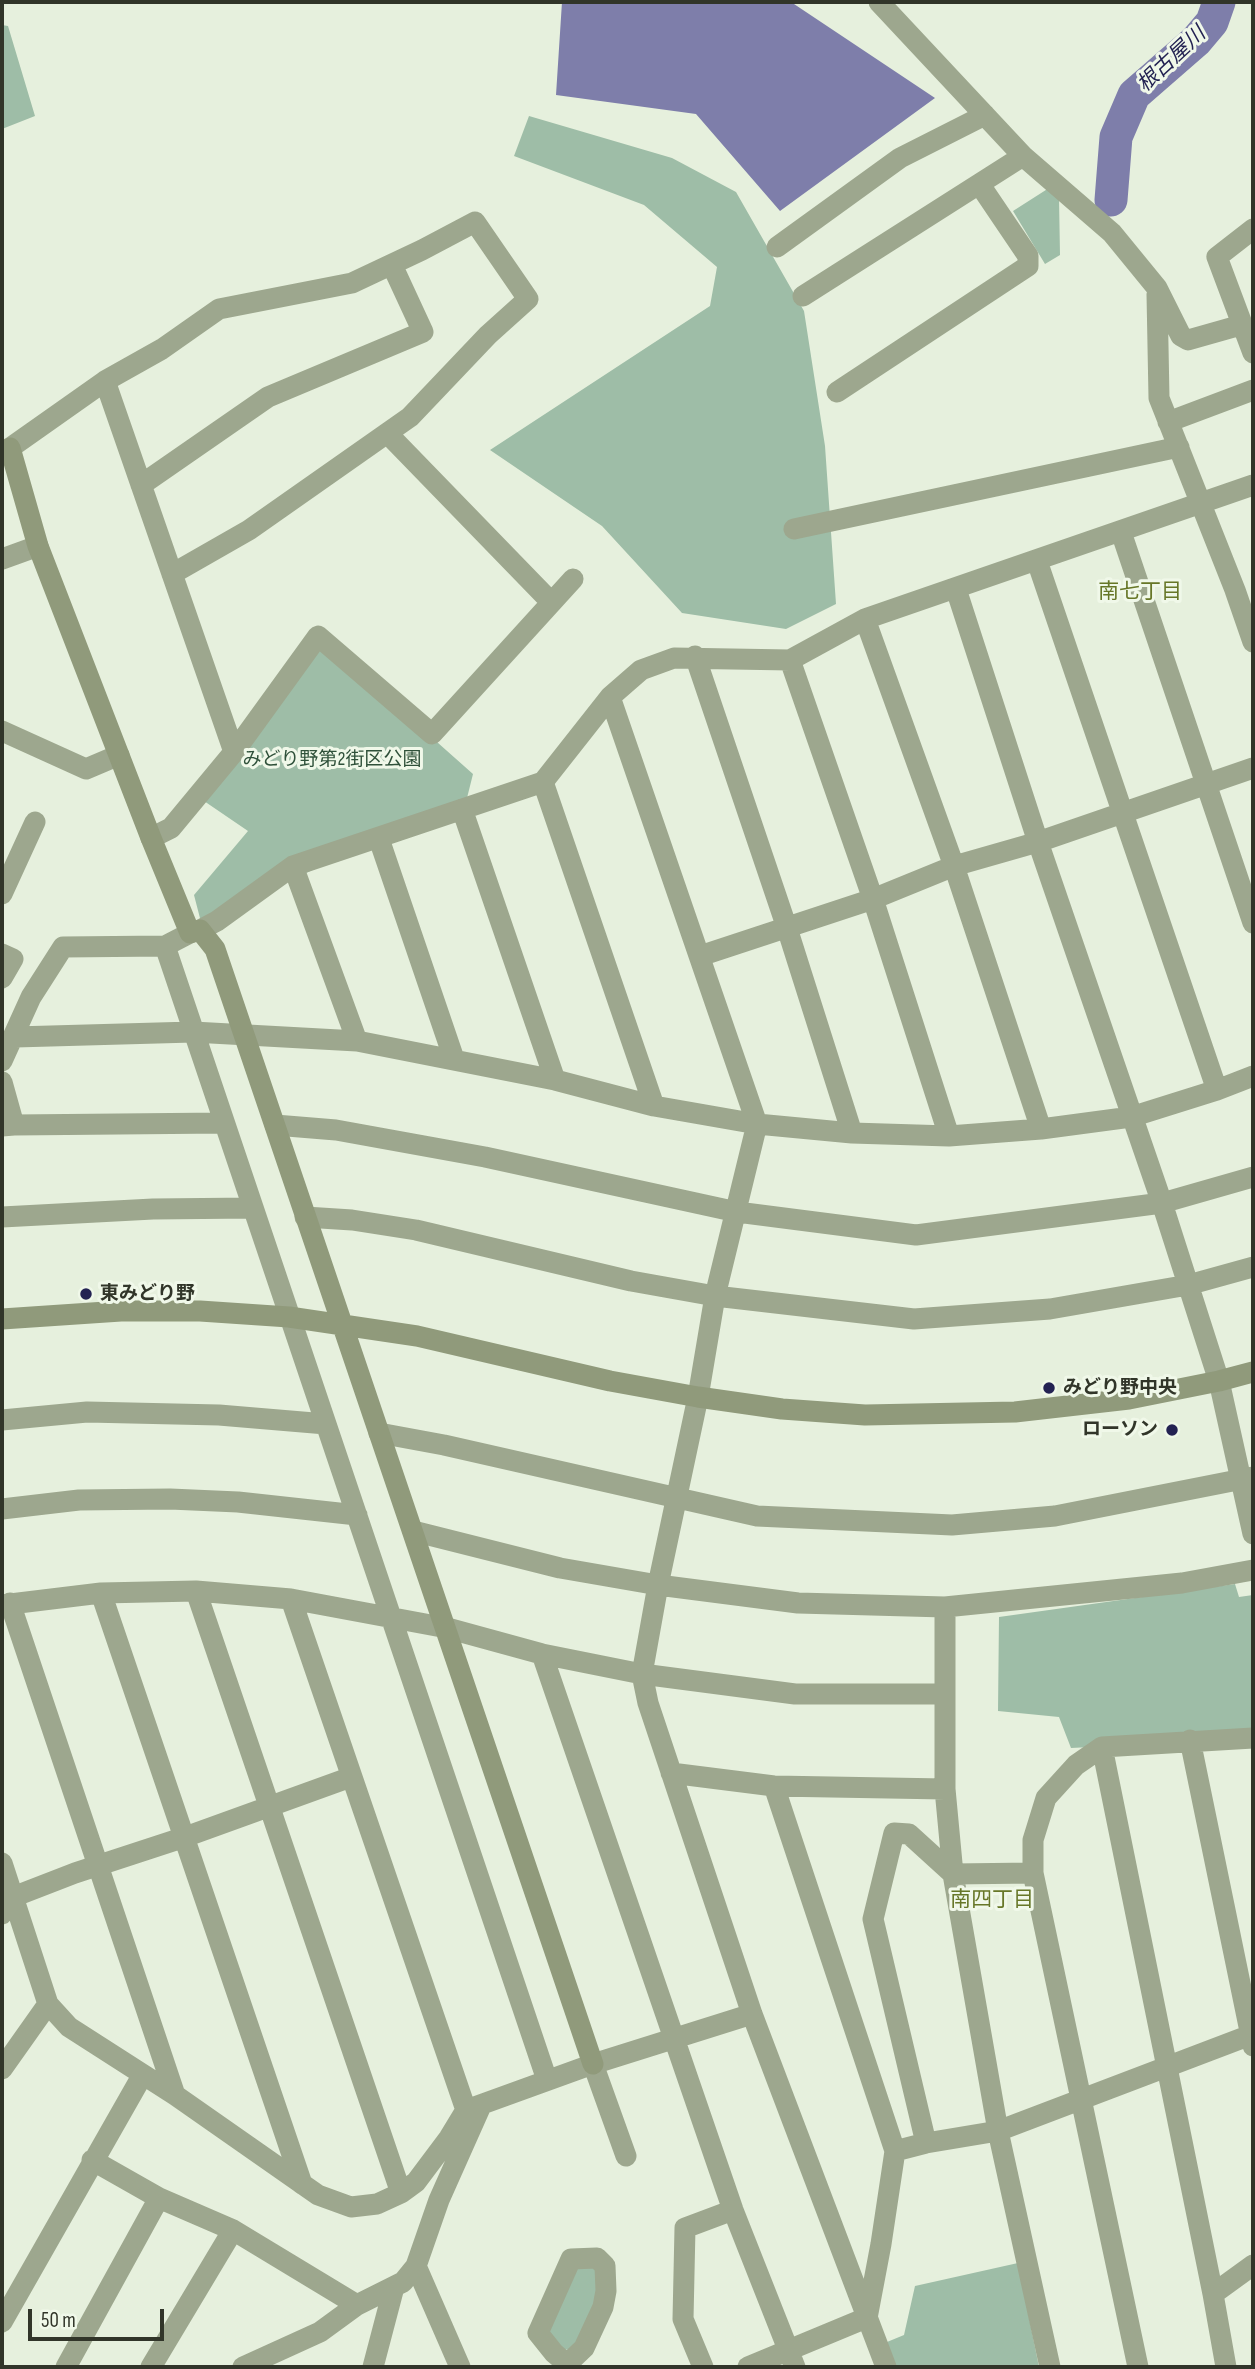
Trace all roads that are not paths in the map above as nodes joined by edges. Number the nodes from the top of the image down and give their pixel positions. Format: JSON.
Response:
{"nodes":[{"id":1,"x":878,"y":2,"type":"edge"},
{"id":2,"x":985,"y":115,"type":"junction"},
{"id":3,"x":1023,"y":156,"type":"junction"},
{"id":4,"x":980,"y":185,"type":"junction"},
{"id":5,"x":1253,"y":229,"type":"edge"},
{"id":6,"x":777,"y":247,"type":"dead end"},
{"id":7,"x":392,"y":265,"type":"junction"},
{"id":8,"x":1157,"y":288,"type":"junction"},
{"id":9,"x":803,"y":296,"type":"dead end"},
{"id":10,"x":1244,"y":315,"type":"edge"},
{"id":11,"x":1253,"y":353,"type":"edge"},
{"id":12,"x":105,"y":381,"type":"junction"},
{"id":13,"x":1253,"y":390,"type":"edge"},
{"id":14,"x":837,"y":393,"type":"dead end"},
{"id":15,"x":1168,"y":422,"type":"junction"},
{"id":16,"x":387,"y":433,"type":"junction"},
{"id":17,"x":1179,"y":447,"type":"junction"},
{"id":18,"x":6,"y":449,"type":"edge"},
{"id":19,"x":141,"y":485,"type":"junction"},
{"id":20,"x":1253,"y":485,"type":"edge"},
{"id":21,"x":1201,"y":502,"type":"junction"},
{"id":22,"x":794,"y":529,"type":"dead end"},
{"id":23,"x":1122,"y":532,"type":"junction"},
{"id":24,"x":37,"y":546,"type":"junction"},
{"id":25,"x":2,"y":559,"type":"edge"},
{"id":26,"x":1037,"y":561,"type":"junction"},
{"id":27,"x":172,"y":574,"type":"junction"},
{"id":28,"x":573,"y":579,"type":"dead end"},
{"id":29,"x":1244,"y":587,"type":"edge"},
{"id":30,"x":956,"y":589,"type":"junction"},
{"id":31,"x":551,"y":602,"type":"junction"},
{"id":32,"x":864,"y":619,"type":"junction"},
{"id":33,"x":1253,"y":642,"type":"edge"},
{"id":34,"x":695,"y":656,"type":"junction"},
{"id":35,"x":790,"y":660,"type":"junction"},
{"id":36,"x":610,"y":696,"type":"junction"},
{"id":37,"x":2,"y":731,"type":"edge"},
{"id":38,"x":234,"y":752,"type":"junction"},
{"id":39,"x":119,"y":755,"type":"junction"},
{"id":40,"x":1253,"y":768,"type":"edge"},
{"id":41,"x":543,"y":782,"type":"junction"},
{"id":42,"x":1206,"y":784,"type":"junction"},
{"id":43,"x":462,"y":809,"type":"junction"},
{"id":44,"x":1123,"y":814,"type":"junction"},
{"id":45,"x":35,"y":822,"type":"dead end"},
{"id":46,"x":150,"y":838,"type":"junction"},
{"id":47,"x":379,"y":839,"type":"junction"},
{"id":48,"x":1038,"y":842,"type":"junction"},
{"id":49,"x":293,"y":866,"type":"junction"},
{"id":50,"x":954,"y":866,"type":"junction"},
{"id":51,"x":2,"y":894,"type":"edge"},
{"id":52,"x":873,"y":899,"type":"junction"},
{"id":53,"x":1253,"y":923,"type":"edge"},
{"id":54,"x":787,"y":928,"type":"junction"},
{"id":55,"x":195,"y":932,"type":"junction"},
{"id":56,"x":164,"y":946,"type":"junction"},
{"id":57,"x":2,"y":954,"type":"edge"},
{"id":58,"x":700,"y":956,"type":"junction"},
{"id":59,"x":2,"y":978,"type":"edge"},
{"id":60,"x":193,"y":1032,"type":"junction"},
{"id":61,"x":244,"y":1034,"type":"junction"},
{"id":62,"x":15,"y":1037,"type":"junction"},
{"id":63,"x":356,"y":1041,"type":"junction"},
{"id":64,"x":454,"y":1059,"type":"junction"},
{"id":65,"x":2,"y":1061,"type":"edge"},
{"id":66,"x":1253,"y":1076,"type":"edge"},
{"id":67,"x":555,"y":1080,"type":"junction"},
{"id":68,"x":2,"y":1082,"type":"edge"},
{"id":69,"x":1217,"y":1090,"type":"junction"},
{"id":70,"x":654,"y":1106,"type":"junction"},
{"id":71,"x":1131,"y":1117,"type":"junction"},
{"id":72,"x":223,"y":1123,"type":"junction"},
{"id":73,"x":275,"y":1125,"type":"junction"},
{"id":74,"x":757,"y":1125,"type":"junction"},
{"id":75,"x":8,"y":1126,"type":"edge"},
{"id":76,"x":1041,"y":1129,"type":"junction"},
{"id":77,"x":852,"y":1133,"type":"junction"},
{"id":78,"x":949,"y":1136,"type":"junction"},
{"id":79,"x":1253,"y":1177,"type":"edge"},
{"id":80,"x":1162,"y":1203,"type":"junction"},
{"id":81,"x":252,"y":1208,"type":"junction"},
{"id":82,"x":737,"y":1212,"type":"junction"},
{"id":83,"x":305,"y":1216,"type":"junction"},
{"id":84,"x":2,"y":1217,"type":"edge"},
{"id":85,"x":1253,"y":1266,"type":"edge"},
{"id":86,"x":1188,"y":1285,"type":"junction"},
{"id":87,"x":715,"y":1296,"type":"junction"},
{"id":88,"x":289,"y":1317,"type":"junction"},
{"id":89,"x":2,"y":1319,"type":"edge"},
{"id":90,"x":343,"y":1325,"type":"junction"},
{"id":91,"x":1253,"y":1372,"type":"edge"},
{"id":92,"x":1219,"y":1381,"type":"junction"},
{"id":93,"x":698,"y":1397,"type":"junction"},
{"id":94,"x":2,"y":1420,"type":"edge"},
{"id":95,"x":326,"y":1424,"type":"junction"},
{"id":96,"x":379,"y":1433,"type":"junction"},
{"id":97,"x":1247,"y":1478,"type":"edge"},
{"id":98,"x":676,"y":1499,"type":"junction"},
{"id":99,"x":2,"y":1509,"type":"edge"},
{"id":100,"x":357,"y":1515,"type":"junction"},
{"id":101,"x":413,"y":1531,"type":"junction"},
{"id":102,"x":1253,"y":1534,"type":"edge"},
{"id":103,"x":1253,"y":1570,"type":"edge"},
{"id":104,"x":658,"y":1585,"type":"junction"},
{"id":105,"x":196,"y":1591,"type":"junction"},
{"id":106,"x":101,"y":1593,"type":"junction"},
{"id":107,"x":291,"y":1599,"type":"junction"},
{"id":108,"x":6,"y":1604,"type":"edge"},
{"id":109,"x":945,"y":1607,"type":"junction"},
{"id":110,"x":390,"y":1616,"type":"junction"},
{"id":111,"x":447,"y":1628,"type":"junction"},
{"id":112,"x":542,"y":1654,"type":"junction"},
{"id":113,"x":642,"y":1674,"type":"junction"},
{"id":114,"x":943,"y":1694,"type":"junction"},
{"id":115,"x":1253,"y":1738,"type":"edge"},
{"id":116,"x":1190,"y":1740,"type":"junction"},
{"id":117,"x":1102,"y":1746,"type":"junction"},
{"id":118,"x":671,"y":1773,"type":"junction"},
{"id":119,"x":352,"y":1777,"type":"junction"},
{"id":120,"x":774,"y":1786,"type":"junction"},
{"id":121,"x":945,"y":1789,"type":"junction"},
{"id":122,"x":269,"y":1806,"type":"junction"},
{"id":123,"x":185,"y":1837,"type":"junction"},
{"id":124,"x":2,"y":1863,"type":"edge"},
{"id":125,"x":98,"y":1865,"type":"junction"},
{"id":126,"x":1034,"y":1872,"type":"junction"},
{"id":127,"x":953,"y":1874,"type":"junction"},
{"id":128,"x":8,"y":1906,"type":"edge"},
{"id":129,"x":48,"y":2004,"type":"junction"},
{"id":130,"x":752,"y":2014,"type":"junction"},
{"id":131,"x":673,"y":2038,"type":"junction"},
{"id":132,"x":1252,"y":2039,"type":"edge"},
{"id":133,"x":593,"y":2064,"type":"junction"},
{"id":134,"x":1166,"y":2066,"type":"junction"},
{"id":135,"x":2,"y":2069,"type":"edge"},
{"id":136,"x":142,"y":2076,"type":"junction"},
{"id":137,"x":547,"y":2080,"type":"junction"},
{"id":138,"x":175,"y":2095,"type":"junction"},
{"id":139,"x":1082,"y":2098,"type":"junction"},
{"id":140,"x":473,"y":2108,"type":"junction"},
{"id":141,"x":998,"y":2131,"type":"junction"},
{"id":142,"x":926,"y":2143,"type":"junction"},
{"id":143,"x":895,"y":2151,"type":"junction"},
{"id":144,"x":626,"y":2156,"type":"dead end"},
{"id":145,"x":92,"y":2161,"type":"junction"},
{"id":146,"x":302,"y":2184,"type":"junction"},
{"id":147,"x":401,"y":2193,"type":"junction"},
{"id":148,"x":159,"y":2198,"type":"junction"},
{"id":149,"x":733,"y":2210,"type":"junction"},
{"id":150,"x":233,"y":2230,"type":"junction"},
{"id":151,"x":1253,"y":2265,"type":"edge"},
{"id":152,"x":415,"y":2266,"type":"junction"},
{"id":153,"x":394,"y":2287,"type":"junction"},
{"id":154,"x":1213,"y":2294,"type":"junction"},
{"id":155,"x":357,"y":2305,"type":"junction"},
{"id":156,"x":866,"y":2318,"type":"junction"},
{"id":157,"x":2,"y":2322,"type":"edge"},
{"id":158,"x":791,"y":2358,"type":"edge"},
{"id":159,"x":565,"y":2365,"type":"edge"},
{"id":160,"x":66,"y":2367,"type":"edge"},
{"id":161,"x":151,"y":2367,"type":"edge"},
{"id":162,"x":243,"y":2367,"type":"edge"},
{"id":163,"x":373,"y":2367,"type":"edge"},
{"id":164,"x":460,"y":2367,"type":"edge"},
{"id":165,"x":703,"y":2367,"type":"edge"},
{"id":166,"x":748,"y":2367,"type":"edge"},
{"id":167,"x":886,"y":2367,"type":"edge"},
{"id":168,"x":1050,"y":2367,"type":"edge"},
{"id":169,"x":1138,"y":2367,"type":"edge"},
{"id":170,"x":1226,"y":2367,"type":"edge"}],
"edges":[{"from":1,"to":2,"type":"street"},
{"from":2,"to":3,"type":"street"},
{"from":2,"to":6,"type":"street"},
{"from":3,"to":4,"type":"street"},
{"from":3,"to":8,"type":"street"},
{"from":4,"to":9,"type":"street"},
{"from":4,"to":14,"type":"street"},
{"from":5,"to":10,"type":"street"},
{"from":7,"to":12,"type":"street"},
{"from":7,"to":16,"type":"street"},
{"from":7,"to":19,"type":"street"},
{"from":8,"to":10,"type":"street"},
{"from":8,"to":15,"type":"street"},
{"from":10,"to":11,"type":"street"},
{"from":12,"to":18,"type":"street"},
{"from":12,"to":19,"type":"street"},
{"from":13,"to":15,"type":"street"},
{"from":15,"to":17,"type":"street"},
{"from":16,"to":27,"type":"street"},
{"from":16,"to":31,"type":"street"},
{"from":17,"to":21,"type":"street"},
{"from":17,"to":22,"type":"street"},
{"from":18,"to":24,"type":"street"},
{"from":19,"to":27,"type":"street"},
{"from":20,"to":21,"type":"street"},
{"from":21,"to":23,"type":"street"},
{"from":21,"to":29,"type":"street"},
{"from":23,"to":26,"type":"street"},
{"from":23,"to":42,"type":"street"},
{"from":24,"to":25,"type":"street"},
{"from":24,"to":39,"type":"street"},
{"from":26,"to":30,"type":"street"},
{"from":26,"to":44,"type":"street"},
{"from":27,"to":38,"type":"street"},
{"from":28,"to":31,"type":"street"},
{"from":29,"to":33,"type":"street"},
{"from":30,"to":32,"type":"street"},
{"from":30,"to":48,"type":"street"},
{"from":31,"to":38,"type":"street"},
{"from":32,"to":35,"type":"street"},
{"from":32,"to":50,"type":"street"},
{"from":34,"to":35,"type":"street"},
{"from":34,"to":36,"type":"street"},
{"from":34,"to":54,"type":"street"},
{"from":35,"to":52,"type":"street"},
{"from":36,"to":41,"type":"street"},
{"from":36,"to":58,"type":"street"},
{"from":37,"to":39,"type":"street"},
{"from":38,"to":46,"type":"street"},
{"from":39,"to":46,"type":"street"},
{"from":40,"to":42,"type":"street"},
{"from":41,"to":43,"type":"street"},
{"from":41,"to":70,"type":"street"},
{"from":42,"to":44,"type":"street"},
{"from":42,"to":53,"type":"street"},
{"from":43,"to":47,"type":"street"},
{"from":43,"to":67,"type":"street"},
{"from":44,"to":48,"type":"street"},
{"from":44,"to":69,"type":"street"},
{"from":45,"to":51,"type":"street"},
{"from":46,"to":55,"type":"street"},
{"from":47,"to":49,"type":"street"},
{"from":47,"to":64,"type":"street"},
{"from":48,"to":50,"type":"street"},
{"from":48,"to":71,"type":"street"},
{"from":49,"to":55,"type":"street"},
{"from":49,"to":63,"type":"street"},
{"from":50,"to":52,"type":"street"},
{"from":50,"to":76,"type":"street"},
{"from":52,"to":54,"type":"street"},
{"from":52,"to":78,"type":"street"},
{"from":54,"to":58,"type":"street"},
{"from":54,"to":77,"type":"street"},
{"from":55,"to":56,"type":"street"},
{"from":55,"to":61,"type":"street"},
{"from":56,"to":60,"type":"street"},
{"from":56,"to":62,"type":"street"},
{"from":57,"to":59,"type":"street"},
{"from":58,"to":74,"type":"street"},
{"from":60,"to":61,"type":"street"},
{"from":60,"to":62,"type":"street"},
{"from":60,"to":72,"type":"street"},
{"from":61,"to":63,"type":"street"},
{"from":61,"to":73,"type":"street"},
{"from":62,"to":65,"type":"street"},
{"from":63,"to":64,"type":"street"},
{"from":64,"to":67,"type":"street"},
{"from":66,"to":69,"type":"street"},
{"from":67,"to":70,"type":"street"},
{"from":68,"to":75,"type":"street"},
{"from":69,"to":71,"type":"street"},
{"from":70,"to":74,"type":"street"},
{"from":71,"to":76,"type":"street"},
{"from":71,"to":80,"type":"street"},
{"from":72,"to":75,"type":"street"},
{"from":72,"to":81,"type":"street"},
{"from":73,"to":82,"type":"street"},
{"from":73,"to":83,"type":"street"},
{"from":74,"to":77,"type":"street"},
{"from":74,"to":82,"type":"street"},
{"from":76,"to":78,"type":"street"},
{"from":77,"to":78,"type":"street"},
{"from":79,"to":80,"type":"street"},
{"from":80,"to":82,"type":"street"},
{"from":80,"to":86,"type":"street"},
{"from":81,"to":84,"type":"street"},
{"from":81,"to":88,"type":"street"},
{"from":82,"to":87,"type":"street"},
{"from":83,"to":87,"type":"street"},
{"from":83,"to":90,"type":"street"},
{"from":85,"to":86,"type":"street"},
{"from":86,"to":87,"type":"street"},
{"from":86,"to":92,"type":"street"},
{"from":87,"to":93,"type":"street"},
{"from":88,"to":89,"type":"street"},
{"from":88,"to":90,"type":"street"},
{"from":88,"to":95,"type":"street"},
{"from":90,"to":93,"type":"street"},
{"from":90,"to":96,"type":"street"},
{"from":91,"to":92,"type":"street"},
{"from":92,"to":93,"type":"street"},
{"from":92,"to":97,"type":"street"},
{"from":93,"to":98,"type":"street"},
{"from":94,"to":95,"type":"street"},
{"from":95,"to":100,"type":"street"},
{"from":96,"to":98,"type":"street"},
{"from":96,"to":101,"type":"street"},
{"from":97,"to":98,"type":"street"},
{"from":97,"to":102,"type":"street"},
{"from":98,"to":104,"type":"street"},
{"from":99,"to":100,"type":"street"},
{"from":100,"to":110,"type":"street"},
{"from":101,"to":104,"type":"street"},
{"from":101,"to":111,"type":"street"},
{"from":103,"to":109,"type":"street"},
{"from":104,"to":109,"type":"street"},
{"from":104,"to":113,"type":"street"},
{"from":105,"to":106,"type":"street"},
{"from":105,"to":107,"type":"street"},
{"from":105,"to":122,"type":"street"},
{"from":106,"to":108,"type":"street"},
{"from":106,"to":123,"type":"street"},
{"from":107,"to":110,"type":"street"},
{"from":107,"to":119,"type":"street"},
{"from":108,"to":125,"type":"street"},
{"from":109,"to":114,"type":"street"},
{"from":110,"to":111,"type":"street"},
{"from":110,"to":137,"type":"street"},
{"from":111,"to":112,"type":"street"},
{"from":111,"to":133,"type":"street"},
{"from":112,"to":113,"type":"street"},
{"from":112,"to":131,"type":"street"},
{"from":113,"to":114,"type":"street"},
{"from":113,"to":118,"type":"street"},
{"from":114,"to":121,"type":"street"},
{"from":115,"to":116,"type":"street"},
{"from":116,"to":117,"type":"street"},
{"from":116,"to":132,"type":"street"},
{"from":117,"to":126,"type":"street"},
{"from":117,"to":134,"type":"street"},
{"from":118,"to":120,"type":"street"},
{"from":118,"to":130,"type":"street"},
{"from":119,"to":122,"type":"street"},
{"from":119,"to":140,"type":"street"},
{"from":120,"to":121,"type":"street"},
{"from":120,"to":143,"type":"street"},
{"from":121,"to":127,"type":"street"},
{"from":122,"to":123,"type":"street"},
{"from":122,"to":147,"type":"street"},
{"from":123,"to":125,"type":"street"},
{"from":123,"to":146,"type":"street"},
{"from":124,"to":128,"type":"street"},
{"from":125,"to":128,"type":"street"},
{"from":125,"to":138,"type":"street"},
{"from":126,"to":127,"type":"street"},
{"from":126,"to":139,"type":"street"},
{"from":127,"to":141,"type":"street"},
{"from":127,"to":142,"type":"street"},
{"from":128,"to":129,"type":"street"},
{"from":129,"to":135,"type":"street"},
{"from":129,"to":136,"type":"street"},
{"from":130,"to":131,"type":"street"},
{"from":130,"to":156,"type":"street"},
{"from":131,"to":133,"type":"street"},
{"from":131,"to":149,"type":"street"},
{"from":132,"to":134,"type":"street"},
{"from":133,"to":137,"type":"street"},
{"from":133,"to":144,"type":"street"},
{"from":134,"to":139,"type":"street"},
{"from":134,"to":154,"type":"street"},
{"from":136,"to":138,"type":"street"},
{"from":136,"to":145,"type":"street"},
{"from":137,"to":140,"type":"street"},
{"from":138,"to":146,"type":"street"},
{"from":139,"to":141,"type":"street"},
{"from":139,"to":169,"type":"street"},
{"from":140,"to":147,"type":"street"},
{"from":140,"to":152,"type":"street"},
{"from":141,"to":142,"type":"street"},
{"from":141,"to":168,"type":"street"},
{"from":142,"to":143,"type":"street"},
{"from":143,"to":156,"type":"street"},
{"from":145,"to":148,"type":"street"},
{"from":145,"to":157,"type":"street"},
{"from":146,"to":147,"type":"street"},
{"from":148,"to":150,"type":"street"},
{"from":148,"to":160,"type":"street"},
{"from":149,"to":158,"type":"street"},
{"from":149,"to":165,"type":"street"},
{"from":150,"to":155,"type":"street"},
{"from":150,"to":161,"type":"street"},
{"from":151,"to":154,"type":"street"},
{"from":152,"to":153,"type":"street"},
{"from":152,"to":164,"type":"street"},
{"from":153,"to":155,"type":"street"},
{"from":153,"to":163,"type":"street"},
{"from":154,"to":170,"type":"street"},
{"from":155,"to":162,"type":"street"},
{"from":156,"to":158,"type":"street"},
{"from":156,"to":167,"type":"street"},
{"from":158,"to":166,"type":"street"},
{"from":159,"to":159,"type":"street"}]}
